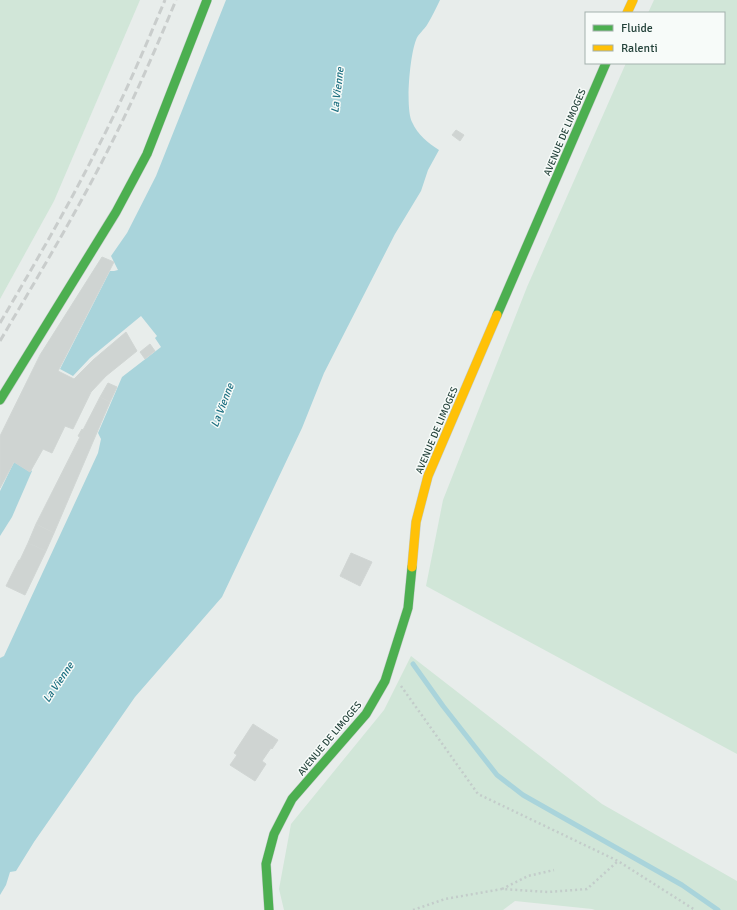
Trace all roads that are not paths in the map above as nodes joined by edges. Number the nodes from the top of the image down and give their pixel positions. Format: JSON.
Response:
{"nodes":[{"id":1,"x":207,"y":0,"type":"edge"},
{"id":2,"x":633,"y":0,"type":"edge"},
{"id":3,"x":627,"y":12,"type":"edge"},
{"id":4,"x":606,"y":64,"type":"edge"},
{"id":5,"x":0,"y":400,"type":"edge"},
{"id":6,"x":269,"y":910,"type":"edge"}],
"edges":[{"from":1,"to":5,"type":"main road"},
{"from":2,"to":3,"type":"main road"},
{"from":4,"to":6,"type":"main road","name":"AVENUE DE LIMOGES"}]}
